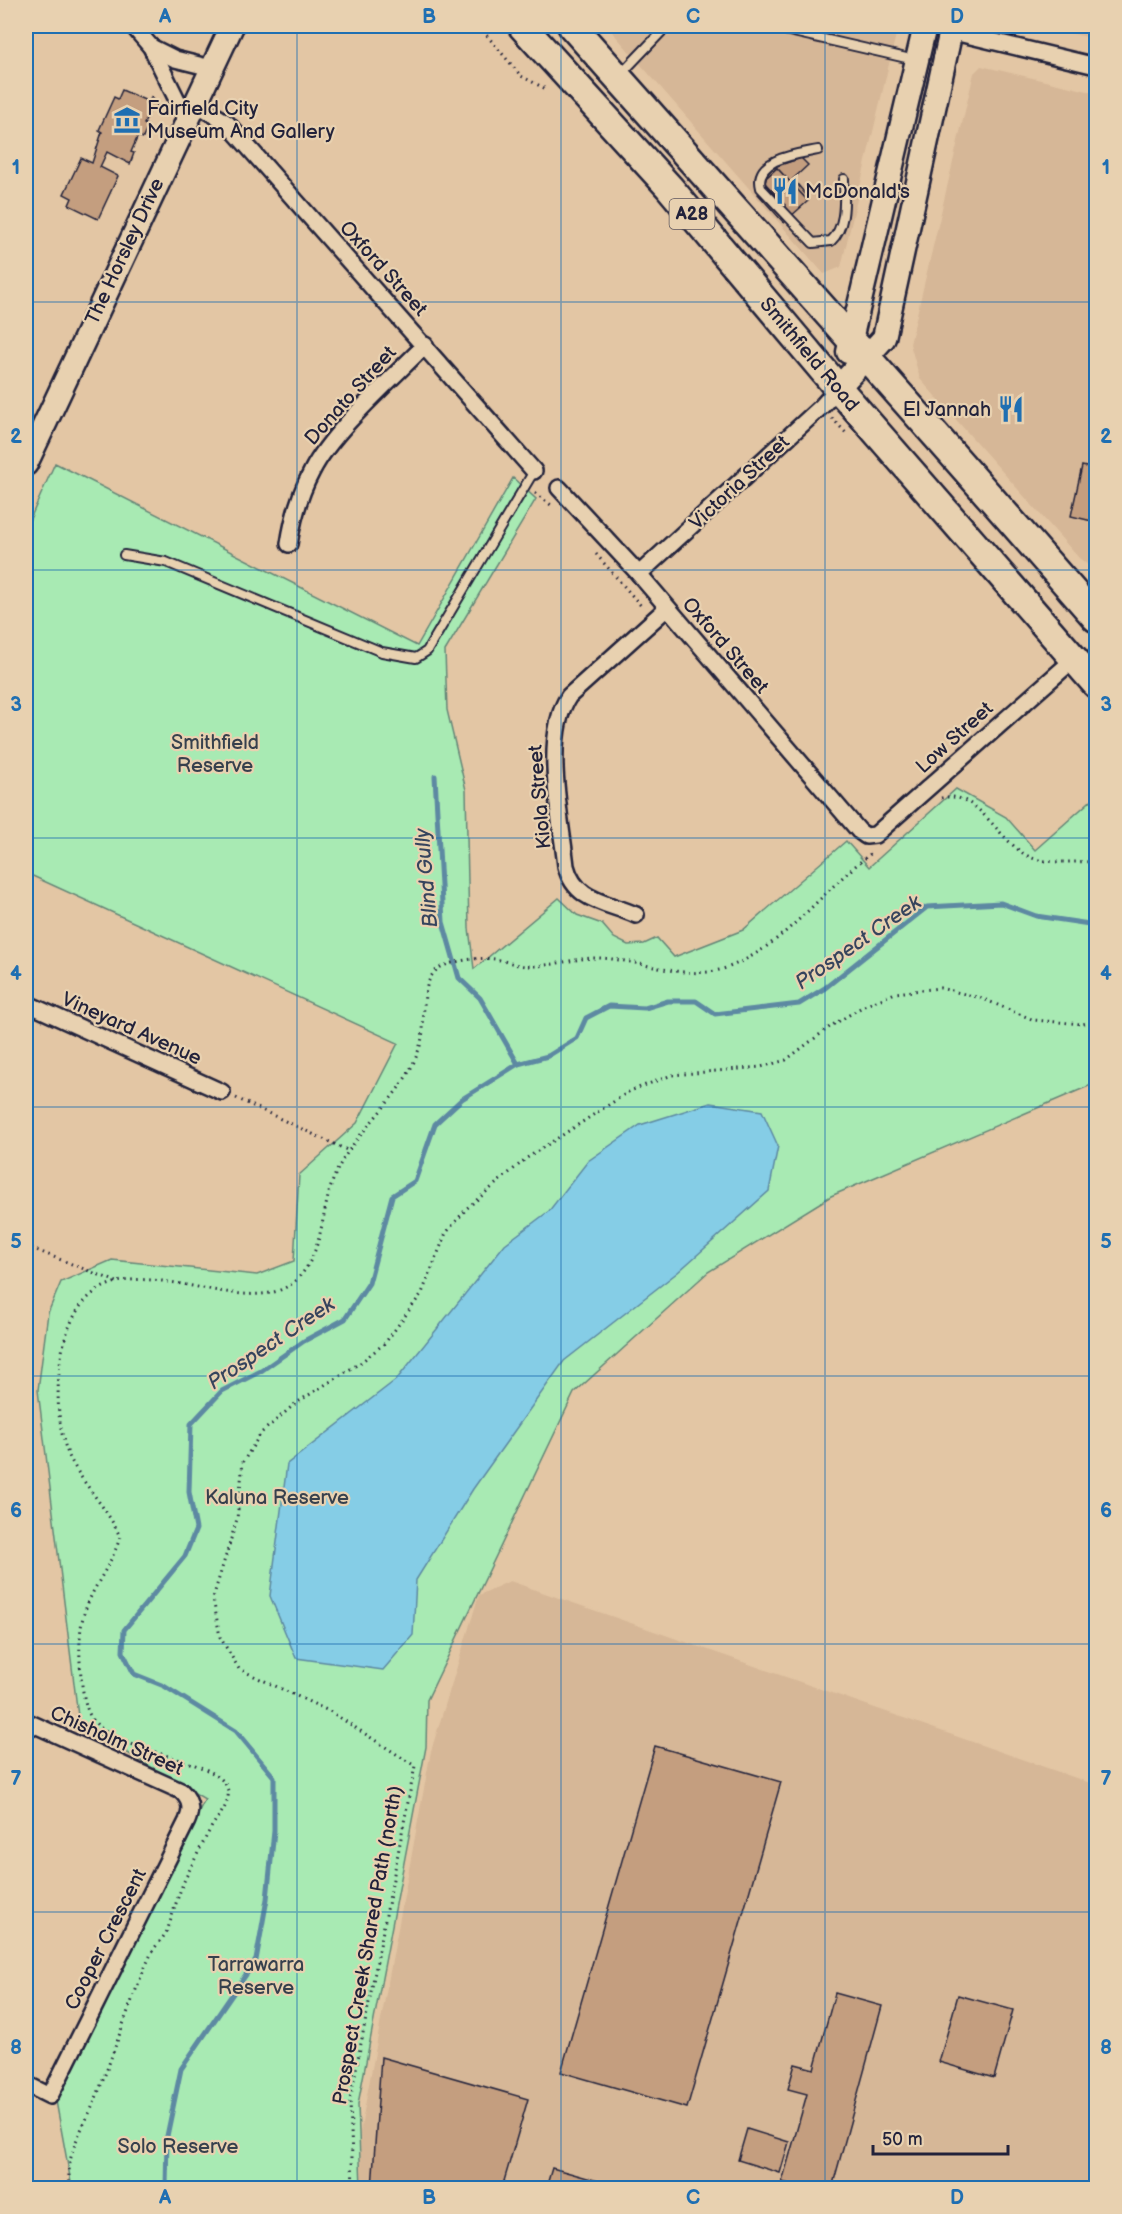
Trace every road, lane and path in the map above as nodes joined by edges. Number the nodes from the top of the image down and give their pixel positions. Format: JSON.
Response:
{"nodes":[{"id":1,"x":132,"y":26,"type":"edge"},
{"id":2,"x":522,"y":26,"type":"edge"},
{"id":3,"x":574,"y":26,"type":"edge"},
{"id":4,"x":667,"y":26,"type":"edge"},
{"id":5,"x":767,"y":26,"type":"edge"},
{"id":6,"x":939,"y":27,"type":"edge"},
{"id":7,"x":232,"y":30,"type":"edge"},
{"id":8,"x":151,"y":48,"type":"junction"},
{"id":9,"x":917,"y":61,"type":"junction"},
{"id":10,"x":1096,"y":66,"type":"edge"},
{"id":11,"x":211,"y":68,"type":"junction"},
{"id":12,"x":618,"y":78,"type":"junction"},
{"id":13,"x":190,"y":110,"type":"junction"},
{"id":14,"x":818,"y":150,"type":"dead end"},
{"id":15,"x":844,"y":178,"type":"dead end"},
{"id":16,"x":425,"y":345,"type":"junction"},
{"id":17,"x":860,"y":348,"type":"junction"},
{"id":18,"x":838,"y":388,"type":"junction"},
{"id":19,"x":26,"y":464,"type":"edge"},
{"id":20,"x":534,"y":471,"type":"joint"},
{"id":21,"x":525,"y":485,"type":"junction"},
{"id":22,"x":559,"y":488,"type":"dead end"},
{"id":23,"x":558,"y":510,"type":"dead end"},
{"id":24,"x":289,"y":544,"type":"dead end"},
{"id":25,"x":588,"y":545,"type":"dead end"},
{"id":26,"x":124,"y":555,"type":"dead end"},
{"id":27,"x":639,"y":574,"type":"junction"},
{"id":28,"x":642,"y":607,"type":"dead end"},
{"id":29,"x":667,"y":608,"type":"junction"},
{"id":30,"x":1096,"y":618,"type":"edge"},
{"id":31,"x":1074,"y":659,"type":"junction"},
{"id":32,"x":1096,"y":684,"type":"edge"},
{"id":33,"x":939,"y":799,"type":"dead end"},
{"id":34,"x":859,"y":831,"type":"joint"},
{"id":35,"x":878,"y":849,"type":"dead end"},
{"id":36,"x":1096,"y":862,"type":"edge"},
{"id":37,"x":636,"y":915,"type":"dead end"},
{"id":38,"x":26,"y":1003,"type":"edge"},
{"id":39,"x":1096,"y":1022,"type":"edge"},
{"id":40,"x":222,"y":1092,"type":"joint"},
{"id":41,"x":349,"y":1151,"type":"junction"},
{"id":42,"x":26,"y":1246,"type":"edge"},
{"id":43,"x":119,"y":1282,"type":"junction"},
{"id":44,"x":26,"y":1721,"type":"edge"},
{"id":45,"x":189,"y":1800,"type":"joint"},
{"id":46,"x":26,"y":2084,"type":"edge"},
{"id":47,"x":70,"y":2188,"type":"edge"},
{"id":48,"x":353,"y":2188,"type":"edge"}],
"edges":[{"from":1,"to":8,"type":"street"},
{"from":2,"to":18,"type":"highway","name":"Smithfield Road","number":"A28"},
{"from":3,"to":12,"type":"highway","name":"Smithfield Road","number":"A28"},
{"from":4,"to":12,"type":"lane"},
{"from":5,"to":9,"type":"lane"},
{"from":6,"to":9,"type":"main road","name":"Victoria Street"},
{"from":6,"to":10,"type":"street"},
{"from":6,"to":17,"type":"main road","name":"Victoria Street"},
{"from":7,"to":11,"type":"main road","name":"The Horsley Drive"},
{"from":8,"to":11,"type":"street"},
{"from":8,"to":13,"type":"street"},
{"from":9,"to":17,"type":"main road","name":"Victoria Street"},
{"from":11,"to":13,"type":"main road","name":"The Horsley Drive"},
{"from":12,"to":17,"type":"highway","name":"Smithfield Road","number":"A28"},
{"from":13,"to":16,"type":"street","name":"Oxford Street"},
{"from":13,"to":19,"type":"main road","name":"The Horsley Drive"},
{"from":14,"to":15,"type":"lane"},
{"from":16,"to":20,"type":"street","name":"Oxford Street"},
{"from":16,"to":24,"type":"street","name":"Donato Street"},
{"from":17,"to":18,"type":"main road","name":"Victoria Street"},
{"from":17,"to":30,"type":"highway","name":"Smithfield Road","number":"A28"},
{"from":18,"to":27,"type":"street","name":"Victoria Street"},
{"from":18,"to":31,"type":"highway","name":"Smithfield Road","number":"A28"},
{"from":20,"to":21,"type":"lane"},
{"from":21,"to":23,"type":"path"},
{"from":21,"to":26,"type":"lane"},
{"from":22,"to":27,"type":"street","name":"Oxford Street"},
{"from":25,"to":28,"type":"path"},
{"from":27,"to":29,"type":"street","name":"Oxford Street"},
{"from":29,"to":34,"type":"street","name":"Oxford Street"},
{"from":29,"to":37,"type":"street","name":"Kiola Street"},
{"from":31,"to":32,"type":"highway","name":"Smithfield Road","number":"A28"},
{"from":31,"to":34,"type":"street","name":"Low Street"},
{"from":33,"to":36,"type":"path"},
{"from":35,"to":41,"type":"path"},
{"from":38,"to":40,"type":"street","name":"Vineyard Avenue"},
{"from":39,"to":48,"type":"path","name":"Prospect Creek Shared Path (north)"},
{"from":40,"to":41,"type":"path"},
{"from":41,"to":43,"type":"path"},
{"from":42,"to":43,"type":"path"},
{"from":43,"to":47,"type":"path"},
{"from":44,"to":45,"type":"street","name":"Chisholm Street"},
{"from":45,"to":46,"type":"street","name":"Cooper Crescent"}]}
